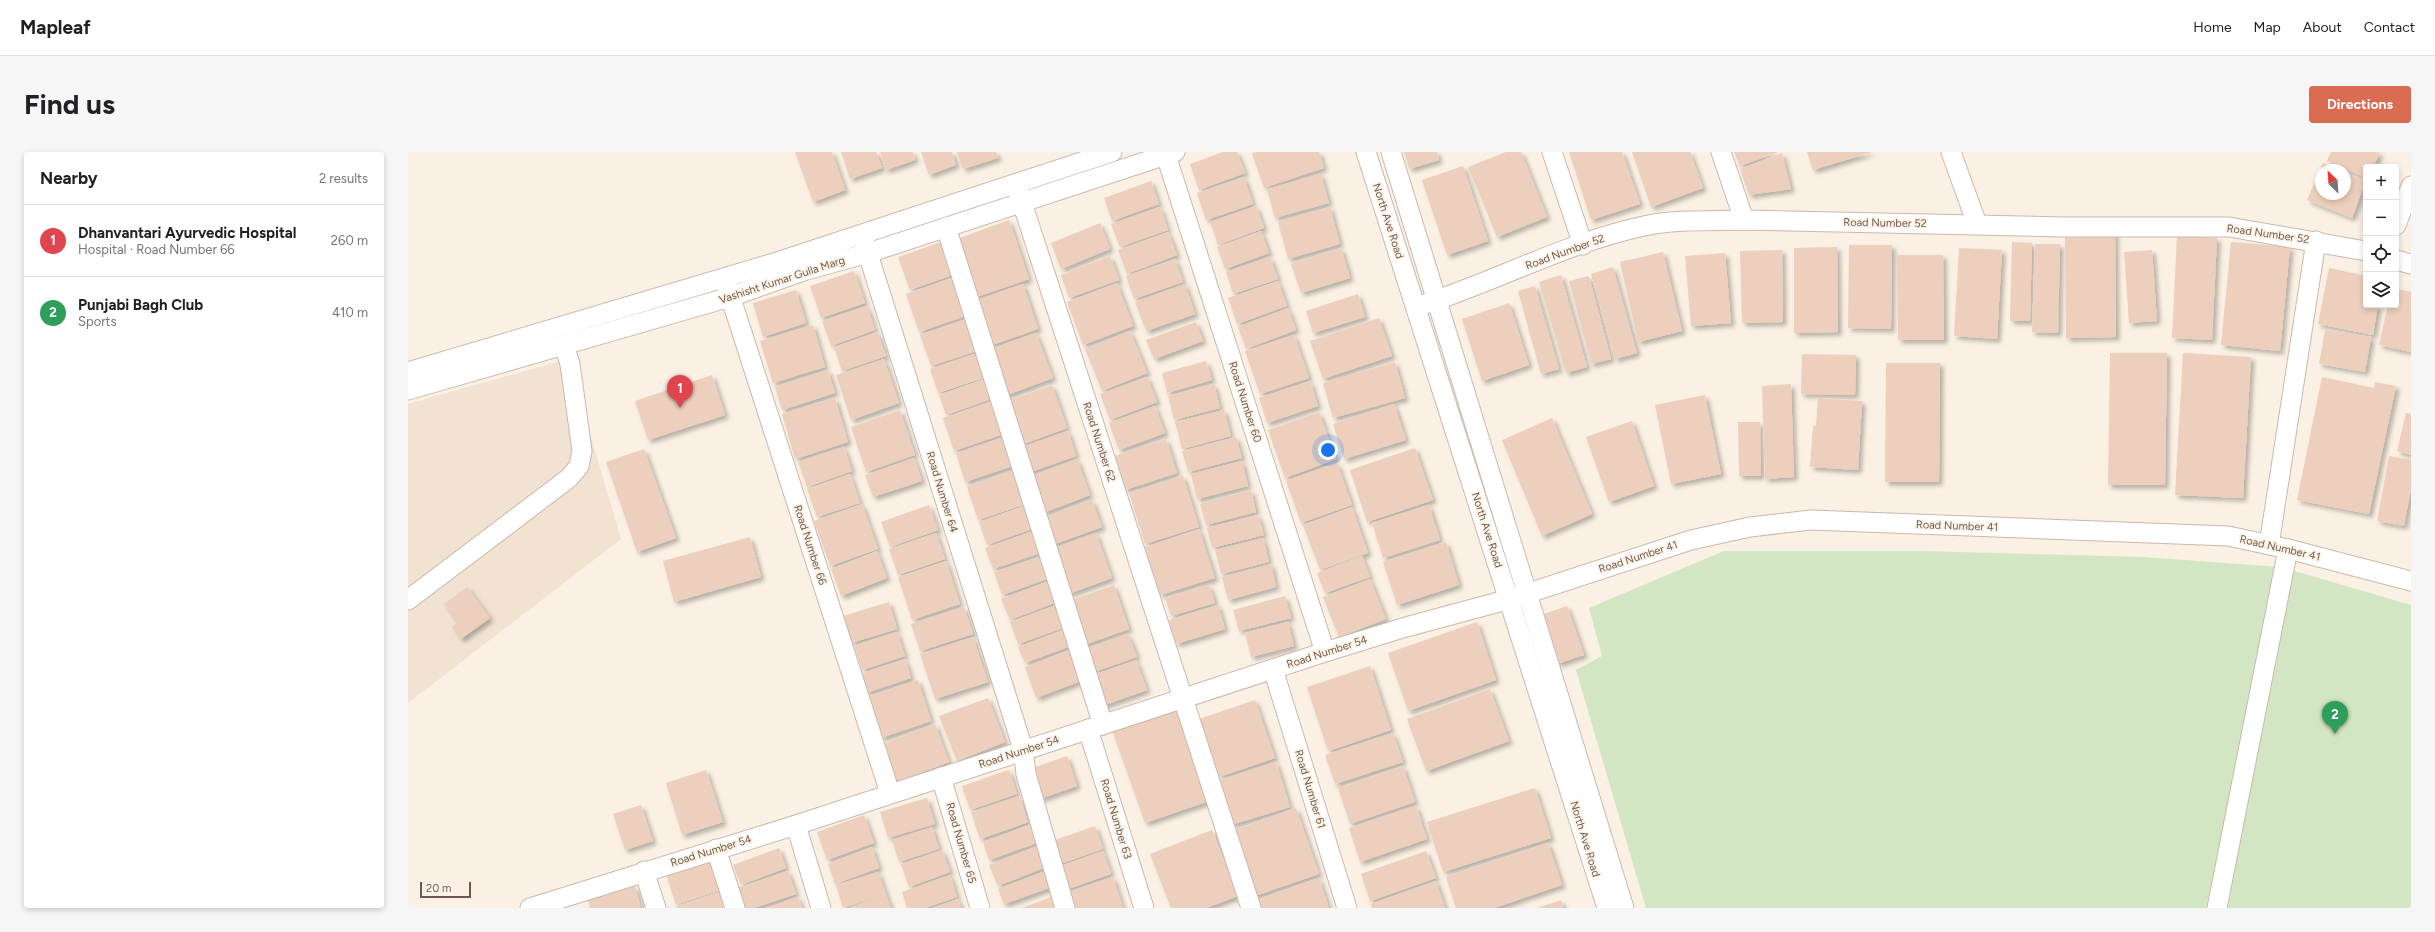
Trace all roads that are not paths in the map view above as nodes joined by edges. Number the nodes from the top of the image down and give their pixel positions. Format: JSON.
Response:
{"nodes":[{"id":1,"x":1112,"y":152,"type":"edge"},
{"id":2,"x":1366,"y":152,"type":"edge"},
{"id":3,"x":1391,"y":152,"type":"edge"},
{"id":4,"x":1552,"y":152,"type":"edge"},
{"id":5,"x":1721,"y":152,"type":"edge"},
{"id":6,"x":1951,"y":152,"type":"edge"},
{"id":7,"x":1169,"y":153,"type":"edge"},
{"id":8,"x":1016,"y":184,"type":"junction"},
{"id":9,"x":2411,"y":186,"type":"edge"},
{"id":10,"x":1022,"y":203,"type":"junction"},
{"id":11,"x":2399,"y":217,"type":"edge"},
{"id":12,"x":1744,"y":220,"type":"junction"},
{"id":13,"x":1977,"y":224,"type":"junction"},
{"id":14,"x":946,"y":227,"type":"junction"},
{"id":15,"x":862,"y":234,"type":"junction"},
{"id":16,"x":2316,"y":241,"type":"junction"},
{"id":17,"x":1583,"y":244,"type":"junction"},
{"id":18,"x":2363,"y":250,"type":"edge"},
{"id":19,"x":868,"y":253,"type":"junction"},
{"id":20,"x":2399,"y":261,"type":"edge"},
{"id":21,"x":2411,"y":264,"type":"edge"},
{"id":22,"x":724,"y":278,"type":"junction"},
{"id":23,"x":730,"y":297,"type":"junction"},
{"id":24,"x":1436,"y":300,"type":"junction"},
{"id":25,"x":1416,"y":307,"type":"junction"},
{"id":26,"x":564,"y":345,"type":"junction"},
{"id":27,"x":408,"y":372,"type":"edge"},
{"id":28,"x":408,"y":390,"type":"edge"},
{"id":29,"x":2269,"y":545,"type":"junction"},
{"id":30,"x":2288,"y":549,"type":"junction"},
{"id":31,"x":2411,"y":580,"type":"edge"},
{"id":32,"x":1518,"y":596,"type":"junction"},
{"id":33,"x":408,"y":600,"type":"edge"},
{"id":34,"x":1325,"y":652,"type":"junction"},
{"id":35,"x":1273,"y":669,"type":"junction"},
{"id":36,"x":1183,"y":699,"type":"junction"},
{"id":37,"x":1096,"y":727,"type":"junction"},
{"id":38,"x":1023,"y":749,"type":"junction"},
{"id":39,"x":941,"y":777,"type":"junction"},
{"id":40,"x":890,"y":793,"type":"junction"},
{"id":41,"x":796,"y":825,"type":"junction"},
{"id":42,"x":716,"y":849,"type":"junction"},
{"id":43,"x":644,"y":871,"type":"junction"},
{"id":44,"x":575,"y":901,"type":"edge"},
{"id":45,"x":530,"y":908,"type":"edge"},
{"id":46,"x":656,"y":908,"type":"edge"},
{"id":47,"x":735,"y":908,"type":"edge"},
{"id":48,"x":821,"y":908,"type":"edge"},
{"id":49,"x":980,"y":908,"type":"edge"},
{"id":50,"x":1065,"y":908,"type":"edge"},
{"id":51,"x":1144,"y":908,"type":"edge"},
{"id":52,"x":1251,"y":908,"type":"edge"},
{"id":53,"x":1347,"y":908,"type":"edge"},
{"id":54,"x":1607,"y":908,"type":"edge"},
{"id":55,"x":1624,"y":908,"type":"edge"},
{"id":56,"x":2217,"y":908,"type":"edge"}],
"edges":[{"from":1,"to":8,"type":"street","name":"Vashisht Kumar Gulla Marg"},
{"from":2,"to":25,"type":"street","name":"North Ave Road"},
{"from":3,"to":24,"type":"street"},
{"from":4,"to":17,"type":"street"},
{"from":5,"to":12,"type":"street"},
{"from":6,"to":13,"type":"street"},
{"from":7,"to":10,"type":"street","name":"Vashisht Kumar Gulla Marg"},
{"from":7,"to":34,"type":"street","name":"Road Number 60"},
{"from":8,"to":10,"type":"street","name":"Road Number 62"},
{"from":8,"to":15,"type":"street","name":"Vashisht Kumar Gulla Marg"},
{"from":9,"to":11,"type":"street"},
{"from":10,"to":14,"type":"street","name":"Vashisht Kumar Gulla Marg"},
{"from":10,"to":36,"type":"street","name":"Road Number 62"},
{"from":12,"to":13,"type":"street","name":"Road Number 52"},
{"from":12,"to":17,"type":"street","name":"Road Number 52"},
{"from":13,"to":16,"type":"street","name":"Road Number 52"},
{"from":14,"to":19,"type":"street","name":"Vashisht Kumar Gulla Marg"},
{"from":14,"to":37,"type":"street","name":"Road Number 63"},
{"from":15,"to":19,"type":"street","name":"Road Number 64"},
{"from":15,"to":22,"type":"street","name":"Vashisht Kumar Gulla Marg"},
{"from":16,"to":18,"type":"street","name":"Road Number 52"},
{"from":16,"to":29,"type":"street"},
{"from":17,"to":24,"type":"street","name":"Road Number 52"},
{"from":19,"to":23,"type":"street","name":"Vashisht Kumar Gulla Marg"},
{"from":19,"to":38,"type":"street","name":"Road Number 64"},
{"from":20,"to":21,"type":"street"},
{"from":22,"to":23,"type":"street","name":"Road Number 66"},
{"from":22,"to":27,"type":"street","name":"Vashisht Kumar Gulla Marg"},
{"from":23,"to":26,"type":"street","name":"Vashisht Kumar Gulla Marg"},
{"from":23,"to":40,"type":"street","name":"Road Number 66"},
{"from":24,"to":25,"type":"street","name":"Road Number 52"},
{"from":24,"to":32,"type":"street"},
{"from":25,"to":32,"type":"street","name":"North Ave Road"},
{"from":26,"to":28,"type":"street","name":"Vashisht Kumar Gulla Marg"},
{"from":26,"to":33,"type":"street"},
{"from":29,"to":30,"type":"street","name":"Road Number 41"},
{"from":29,"to":32,"type":"street","name":"Road Number 41"},
{"from":30,"to":31,"type":"street","name":"Road Number 41"},
{"from":30,"to":56,"type":"street"},
{"from":32,"to":34,"type":"street","name":"Road Number 54"},
{"from":32,"to":54,"type":"street","name":"North Ave Road"},
{"from":32,"to":55,"type":"street"},
{"from":34,"to":35,"type":"street","name":"Road Number 54"},
{"from":35,"to":36,"type":"street","name":"Road Number 54"},
{"from":35,"to":53,"type":"street","name":"Road Number 61"},
{"from":36,"to":37,"type":"street","name":"Road Number 54"},
{"from":36,"to":52,"type":"street","name":"Road Number 62"},
{"from":37,"to":38,"type":"street","name":"Road Number 54"},
{"from":37,"to":51,"type":"street","name":"Road Number 63"},
{"from":38,"to":39,"type":"street","name":"Road Number 54"},
{"from":38,"to":50,"type":"street","name":"Road Number 64"},
{"from":39,"to":40,"type":"street","name":"Road Number 54"},
{"from":39,"to":49,"type":"street","name":"Road Number 65"},
{"from":40,"to":41,"type":"street","name":"Road Number 54"},
{"from":41,"to":42,"type":"street","name":"Road Number 54"},
{"from":41,"to":48,"type":"street"},
{"from":42,"to":43,"type":"street","name":"Road Number 54"},
{"from":42,"to":47,"type":"street"},
{"from":43,"to":44,"type":"street","name":"Road Number 54"},
{"from":43,"to":46,"type":"street"},
{"from":44,"to":45,"type":"street","name":"Road Number 54"}]}
